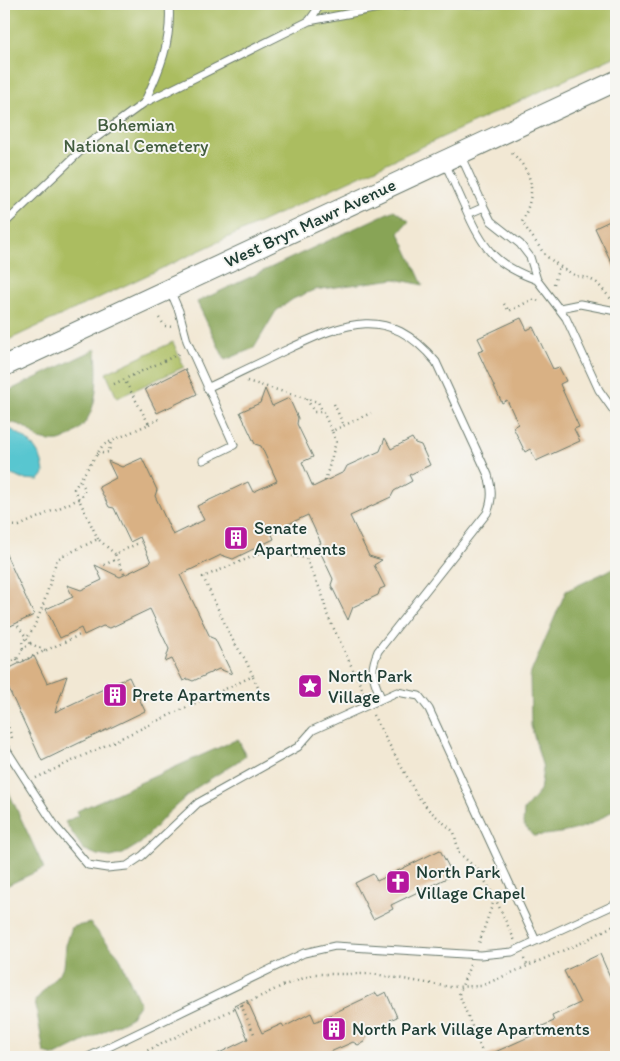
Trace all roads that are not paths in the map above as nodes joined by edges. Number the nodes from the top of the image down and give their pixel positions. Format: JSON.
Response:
{"nodes":[{"id":1,"x":169,"y":4,"type":"edge"},
{"id":2,"x":322,"y":4,"type":"edge"},
{"id":3,"x":417,"y":4,"type":"edge"},
{"id":4,"x":310,"y":21,"type":"junction"},
{"id":5,"x":616,"y":81,"type":"edge"},
{"id":6,"x":144,"y":103,"type":"junction"},
{"id":7,"x":451,"y":157,"type":"junction"},
{"id":8,"x":484,"y":207,"type":"junction"},
{"id":9,"x":468,"y":214,"type":"junction"},
{"id":10,"x":4,"y":224,"type":"edge"},
{"id":11,"x":537,"y":280,"type":"junction"},
{"id":12,"x":169,"y":288,"type":"junction"},
{"id":13,"x":560,"y":308,"type":"junction"},
{"id":14,"x":616,"y":311,"type":"edge"},
{"id":15,"x":4,"y":366,"type":"edge"},
{"id":16,"x":207,"y":388,"type":"junction"},
{"id":17,"x":616,"y":414,"type":"edge"},
{"id":18,"x":203,"y":460,"type":"dead end"},
{"id":19,"x":381,"y":698,"type":"junction"},
{"id":20,"x":4,"y":746,"type":"edge"},
{"id":21,"x":616,"y":904,"type":"edge"},
{"id":22,"x":536,"y":941,"type":"junction"},
{"id":23,"x":88,"y":1057,"type":"edge"}],
"edges":[{"from":1,"to":6,"type":"lane"},
{"from":2,"to":4,"type":"lane"},
{"from":3,"to":4,"type":"lane"},
{"from":4,"to":6,"type":"lane"},
{"from":5,"to":7,"type":"street","name":"West Bryn Mawr Avenue"},
{"from":6,"to":10,"type":"lane"},
{"from":7,"to":8,"type":"lane"},
{"from":7,"to":9,"type":"lane"},
{"from":7,"to":12,"type":"street","name":"West Bryn Mawr Avenue"},
{"from":8,"to":9,"type":"lane"},
{"from":8,"to":11,"type":"lane"},
{"from":9,"to":11,"type":"lane"},
{"from":11,"to":13,"type":"lane"},
{"from":12,"to":15,"type":"street","name":"West Bryn Mawr Avenue"},
{"from":12,"to":16,"type":"lane"},
{"from":13,"to":14,"type":"lane"},
{"from":13,"to":17,"type":"lane"},
{"from":16,"to":18,"type":"lane"},
{"from":16,"to":19,"type":"lane"},
{"from":19,"to":20,"type":"lane"},
{"from":19,"to":22,"type":"lane"},
{"from":21,"to":22,"type":"lane"},
{"from":22,"to":23,"type":"lane"}]}
